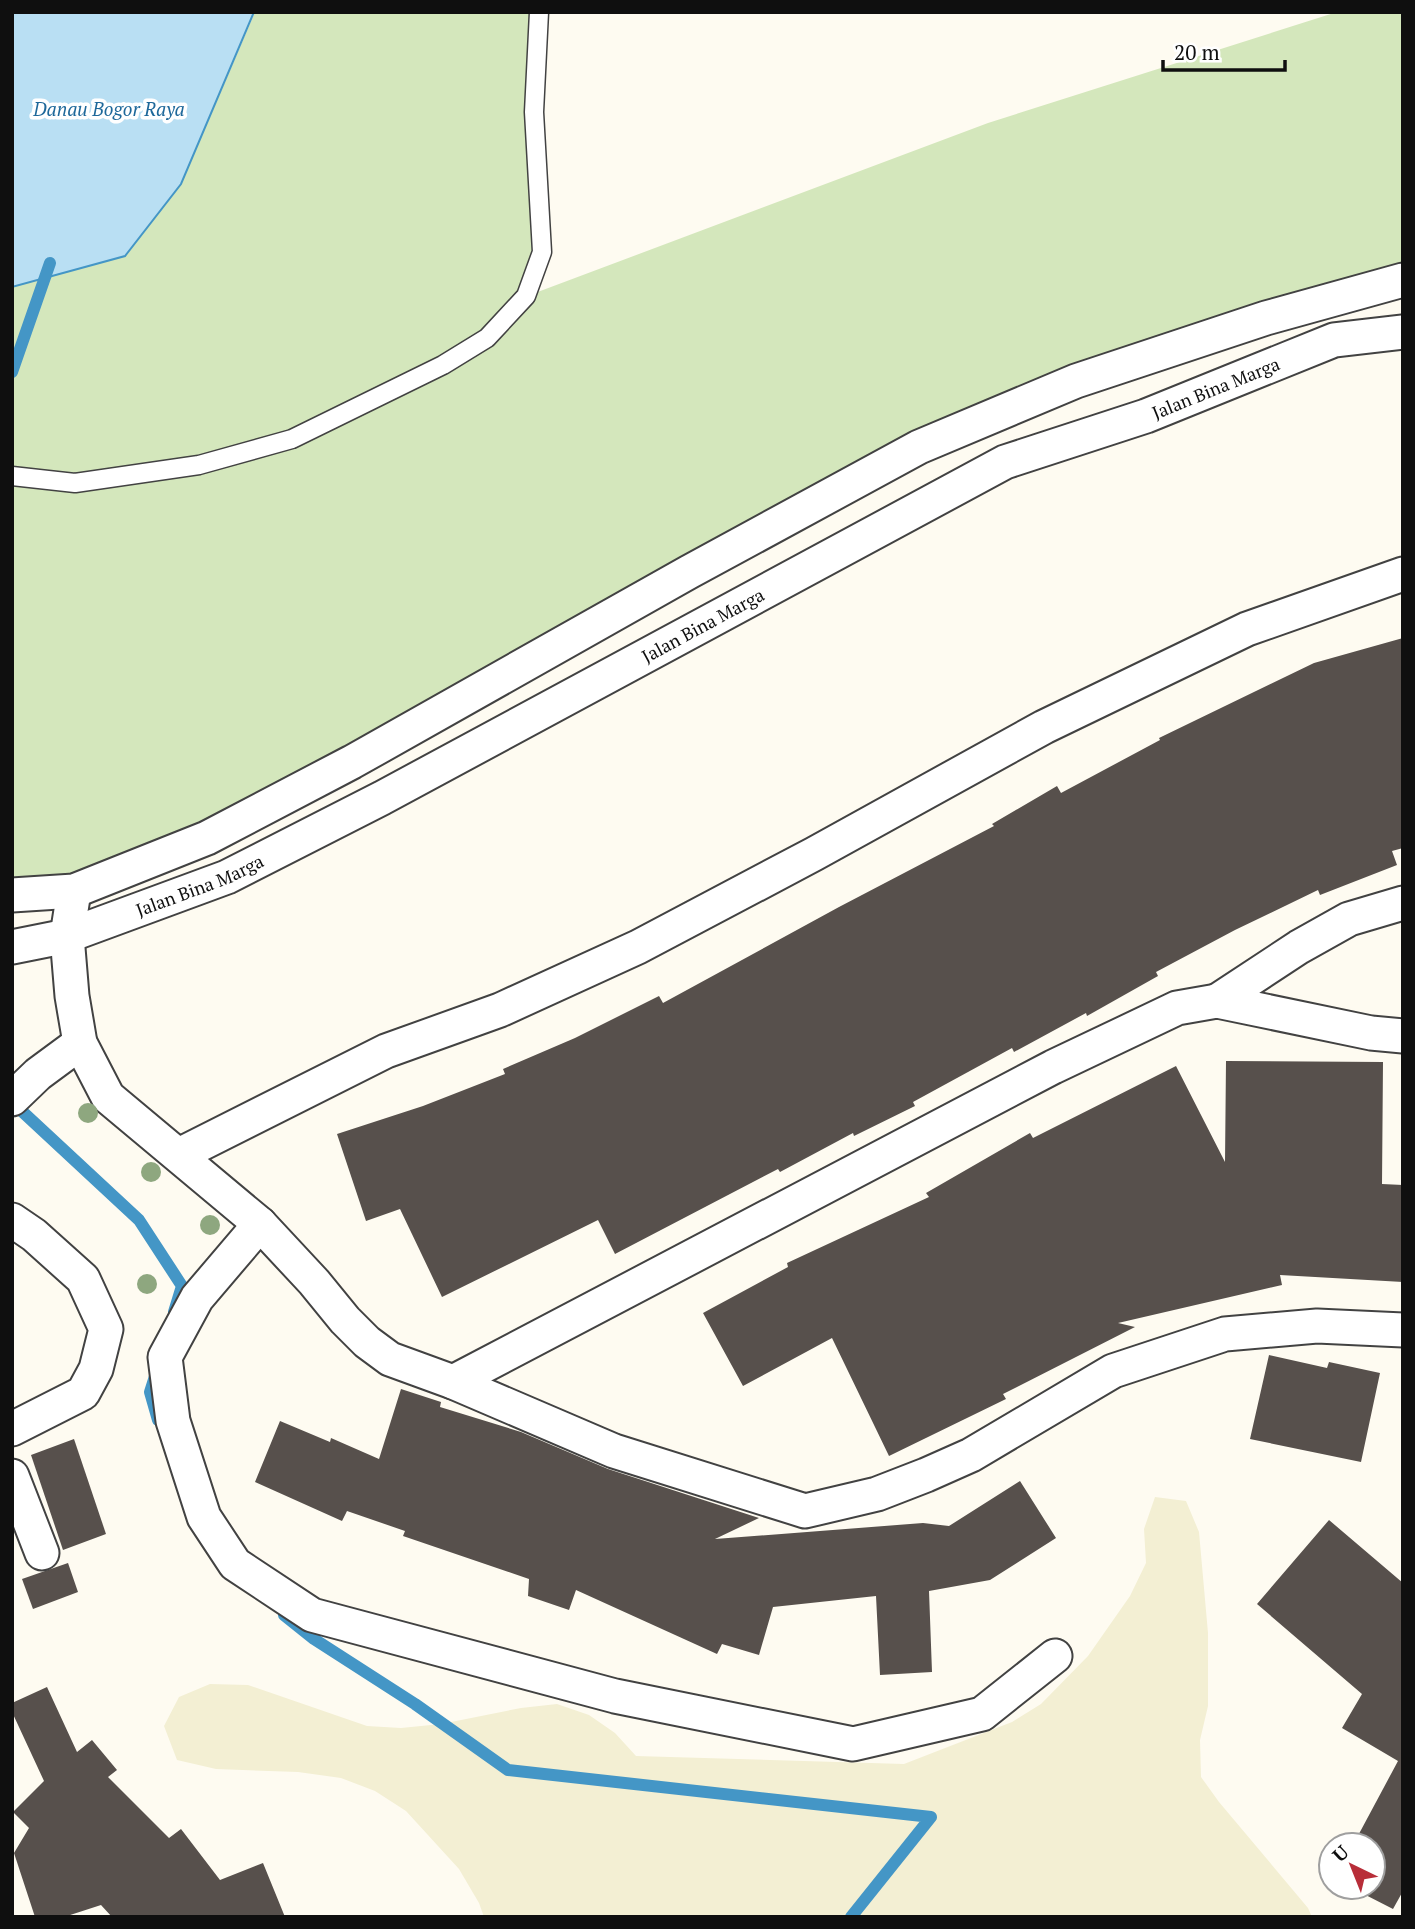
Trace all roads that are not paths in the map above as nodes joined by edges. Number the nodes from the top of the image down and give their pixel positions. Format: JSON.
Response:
{"nodes":[{"id":1,"x":539,"y":12,"type":"edge"},
{"id":2,"x":1403,"y":280,"type":"edge"},
{"id":3,"x":1403,"y":332,"type":"edge"},
{"id":4,"x":12,"y":475,"type":"edge"},
{"id":5,"x":1403,"y":574,"type":"edge"},
{"id":6,"x":74,"y":891,"type":"junction"},
{"id":7,"x":12,"y":895,"type":"edge"},
{"id":8,"x":1403,"y":903,"type":"edge"},
{"id":9,"x":67,"y":936,"type":"junction"},
{"id":10,"x":12,"y":947,"type":"edge"},
{"id":11,"x":1217,"y":1001,"type":"junction"},
{"id":12,"x":1403,"y":1037,"type":"edge"},
{"id":13,"x":80,"y":1043,"type":"junction"},
{"id":14,"x":12,"y":1100,"type":"edge"},
{"id":15,"x":179,"y":1155,"type":"junction"},
{"id":16,"x":12,"y":1220,"type":"edge"},
{"id":17,"x":260,"y":1224,"type":"junction"},
{"id":18,"x":1403,"y":1330,"type":"edge"},
{"id":19,"x":453,"y":1382,"type":"junction"},
{"id":20,"x":12,"y":1429,"type":"edge"},
{"id":21,"x":12,"y":1476,"type":"edge"},
{"id":22,"x":42,"y":1553,"type":"dead end"},
{"id":23,"x":1055,"y":1656,"type":"dead end"}],
"edges":[{"from":1,"to":4,"type":"lane"},
{"from":2,"to":6,"type":"street"},
{"from":3,"to":9,"type":"street","name":"Jalan Bina Marga"},
{"from":5,"to":15,"type":"street"},
{"from":6,"to":7,"type":"street"},
{"from":6,"to":9,"type":"street"},
{"from":8,"to":11,"type":"street"},
{"from":9,"to":10,"type":"street","name":"Jalan Bina Marga"},
{"from":9,"to":13,"type":"street"},
{"from":11,"to":12,"type":"street"},
{"from":11,"to":19,"type":"street"},
{"from":13,"to":14,"type":"street"},
{"from":13,"to":15,"type":"street"},
{"from":15,"to":17,"type":"street"},
{"from":16,"to":20,"type":"street"},
{"from":17,"to":19,"type":"street"},
{"from":17,"to":23,"type":"street"},
{"from":18,"to":19,"type":"street"},
{"from":21,"to":22,"type":"street"}]}
